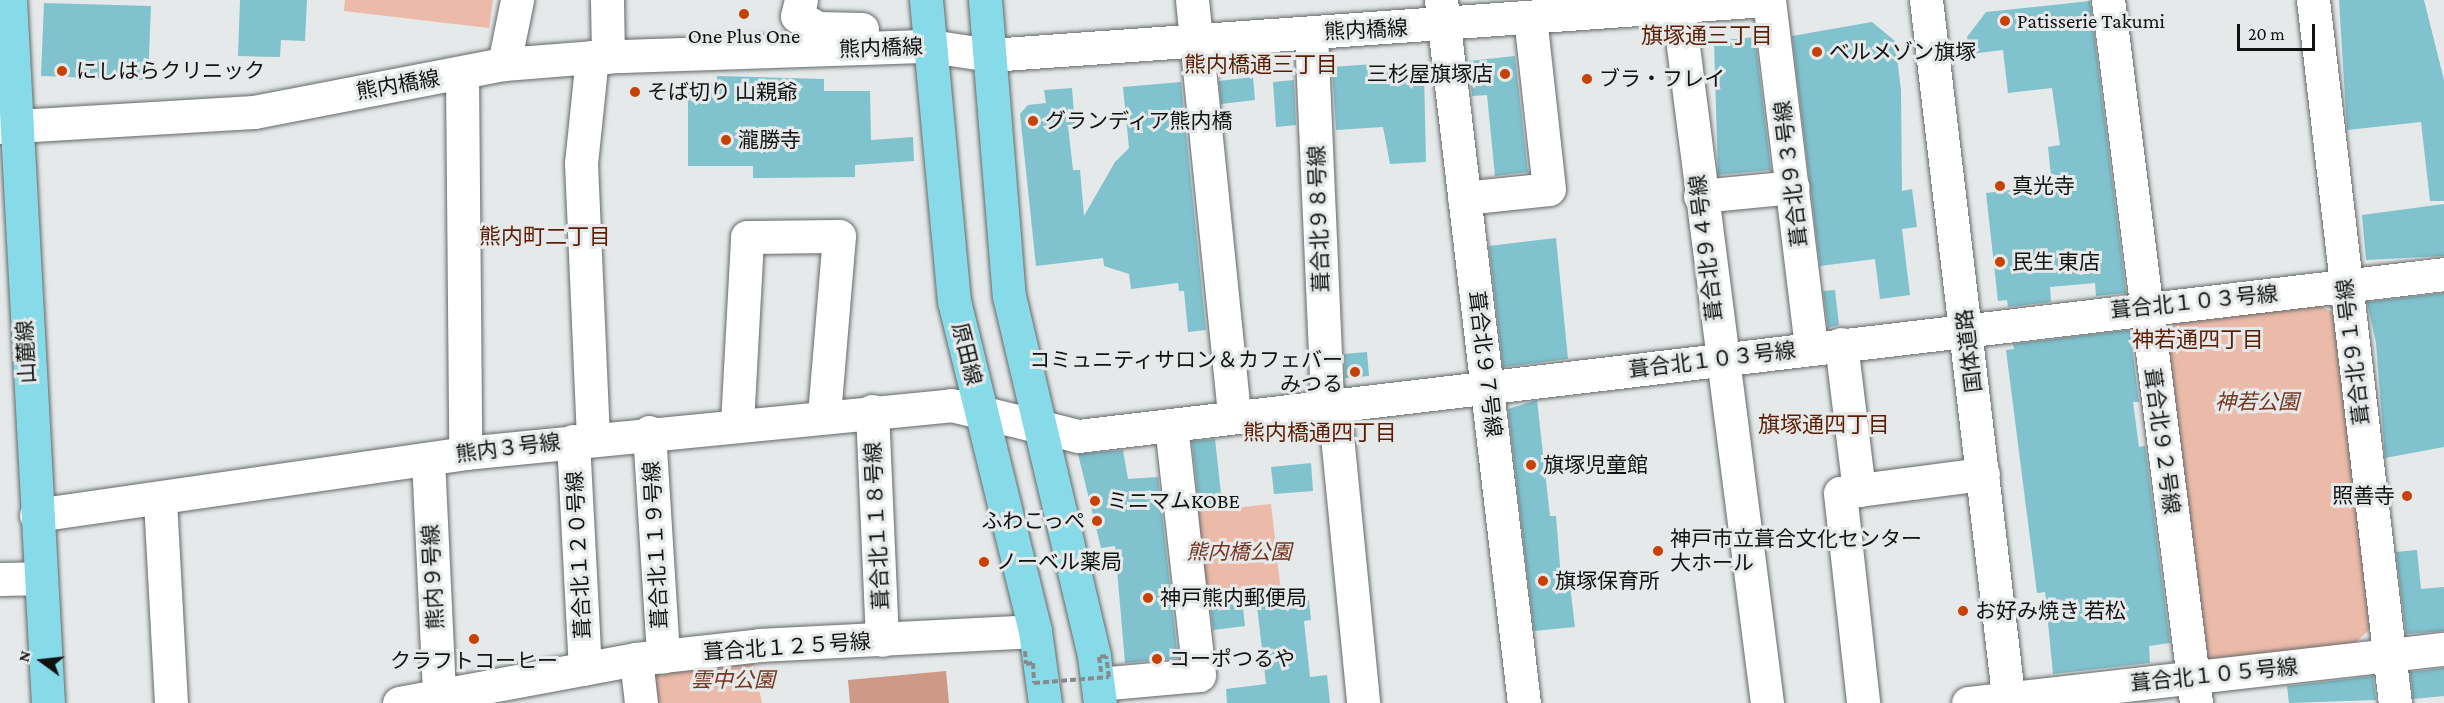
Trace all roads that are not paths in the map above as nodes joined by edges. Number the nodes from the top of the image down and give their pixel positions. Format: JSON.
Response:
{"nodes":[{"id":1,"x":10,"y":0,"type":"edge"},
{"id":2,"x":516,"y":0,"type":"edge"},
{"id":3,"x":607,"y":0,"type":"edge"},
{"id":4,"x":801,"y":0,"type":"edge"},
{"id":5,"x":926,"y":0,"type":"edge"},
{"id":6,"x":985,"y":0,"type":"edge"},
{"id":7,"x":1192,"y":0,"type":"edge"},
{"id":8,"x":1767,"y":0,"type":"edge"},
{"id":9,"x":1926,"y":0,"type":"edge"},
{"id":10,"x":2108,"y":0,"type":"edge"},
{"id":11,"x":2313,"y":0,"type":"edge"},
{"id":12,"x":1678,"y":7,"type":"junction"},
{"id":13,"x":1442,"y":13,"type":"edge"},
{"id":14,"x":1530,"y":18,"type":"junction"},
{"id":15,"x":1311,"y":33,"type":"junction"},
{"id":16,"x":1197,"y":41,"type":"junction"},
{"id":17,"x":930,"y":46,"type":"junction"},
{"id":18,"x":990,"y":55,"type":"junction"},
{"id":19,"x":600,"y":57,"type":"junction"},
{"id":20,"x":504,"y":64,"type":"junction"},
{"id":21,"x":462,"y":74,"type":"junction"},
{"id":22,"x":6,"y":127,"type":"edge"},
{"id":23,"x":1793,"y":187,"type":"junction"},
{"id":24,"x":1700,"y":196,"type":"junction"},
{"id":25,"x":1464,"y":198,"type":"junction"},
{"id":26,"x":2444,"y":274,"type":"edge"},
{"id":27,"x":2345,"y":285,"type":"junction"},
{"id":28,"x":2144,"y":307,"type":"junction"},
{"id":29,"x":1966,"y":328,"type":"junction"},
{"id":30,"x":1826,"y":346,"type":"junction"},
{"id":31,"x":1719,"y":359,"type":"junction"},
{"id":32,"x":1489,"y":389,"type":"junction"},
{"id":33,"x":1330,"y":405,"type":"junction"},
{"id":34,"x":872,"y":411,"type":"junction"},
{"id":35,"x":982,"y":413,"type":"junction"},
{"id":36,"x":824,"y":416,"type":"junction"},
{"id":37,"x":1234,"y":417,"type":"junction"},
{"id":38,"x":737,"y":424,"type":"junction"},
{"id":39,"x":1042,"y":426,"type":"junction"},
{"id":40,"x":1171,"y":426,"type":"junction"},
{"id":41,"x":650,"y":432,"type":"junction"},
{"id":42,"x":583,"y":439,"type":"junction"},
{"id":43,"x":465,"y":453,"type":"junction"},
{"id":44,"x":428,"y":459,"type":"junction"},
{"id":45,"x":1983,"y":474,"type":"junction"},
{"id":46,"x":1859,"y":490,"type":"junction"},
{"id":47,"x":160,"y":500,"type":"junction"},
{"id":48,"x":36,"y":515,"type":"junction"},
{"id":49,"x":39,"y":578,"type":"junction"},
{"id":50,"x":0,"y":579,"type":"edge"},
{"id":51,"x":882,"y":640,"type":"junction"},
{"id":52,"x":1030,"y":641,"type":"junction"},
{"id":53,"x":2444,"y":649,"type":"edge"},
{"id":54,"x":2389,"y":656,"type":"junction"},
{"id":55,"x":649,"y":658,"type":"junction"},
{"id":56,"x":585,"y":669,"type":"junction"},
{"id":57,"x":1099,"y":686,"type":"edge"},
{"id":58,"x":2195,"y":690,"type":"edge"},
{"id":59,"x":515,"y":692,"type":"edge"},
{"id":60,"x":439,"y":694,"type":"junction"},
{"id":61,"x":2009,"y":700,"type":"edge"},
{"id":62,"x":48,"y":703,"type":"edge"},
{"id":63,"x":171,"y":703,"type":"edge"},
{"id":64,"x":399,"y":703,"type":"edge"},
{"id":65,"x":641,"y":703,"type":"edge"},
{"id":66,"x":1045,"y":703,"type":"edge"},
{"id":67,"x":1363,"y":703,"type":"edge"},
{"id":68,"x":1524,"y":703,"type":"edge"},
{"id":69,"x":1767,"y":703,"type":"edge"},
{"id":70,"x":1863,"y":703,"type":"edge"},
{"id":71,"x":1968,"y":703,"type":"edge"},
{"id":72,"x":2395,"y":703,"type":"edge"}],
"edges":[{"from":1,"to":22,"type":"main road","name":"山麓線"},
{"from":2,"to":20,"type":"street"},
{"from":3,"to":19,"type":"street","name":"葺合北１２０号線"},
{"from":4,"to":17,"type":"street"},
{"from":5,"to":17,"type":"main road","name":"原田線"},
{"from":6,"to":18,"type":"main road"},
{"from":7,"to":16,"type":"street"},
{"from":8,"to":12,"type":"street","name":"熊内橋線"},
{"from":8,"to":23,"type":"street","name":"葺合北９３号線"},
{"from":9,"to":29,"type":"street","name":"国体道路"},
{"from":10,"to":28,"type":"street","name":"葺合北９２号線"},
{"from":11,"to":27,"type":"street","name":"葺合北９１号線"},
{"from":12,"to":14,"type":"street","name":"熊内橋線"},
{"from":12,"to":24,"type":"street","name":"葺合北９４号線"},
{"from":13,"to":14,"type":"street","name":"熊内橋線"},
{"from":13,"to":15,"type":"street","name":"熊内橋線"},
{"from":13,"to":25,"type":"street","name":"葺合北９７号線"},
{"from":14,"to":25,"type":"street"},
{"from":15,"to":16,"type":"street","name":"熊内橋線"},
{"from":15,"to":33,"type":"street","name":"葺合北９８号線"},
{"from":16,"to":18,"type":"street","name":"熊内橋線"},
{"from":16,"to":37,"type":"street"},
{"from":17,"to":18,"type":"street","name":"熊内橋線"},
{"from":17,"to":19,"type":"street","name":"熊内橋線"},
{"from":17,"to":35,"type":"main road","name":"原田線"},
{"from":18,"to":39,"type":"main road"},
{"from":19,"to":20,"type":"street","name":"熊内橋線"},
{"from":19,"to":42,"type":"street","name":"葺合北１２０号線"},
{"from":20,"to":21,"type":"street","name":"熊内橋線"},
{"from":21,"to":22,"type":"street","name":"熊内橋線"},
{"from":21,"to":43,"type":"street"},
{"from":22,"to":48,"type":"main road","name":"山麓線"},
{"from":23,"to":24,"type":"street"},
{"from":23,"to":30,"type":"street","name":"葺合北９３号線"},
{"from":24,"to":31,"type":"street","name":"葺合北９４号線"},
{"from":25,"to":32,"type":"street","name":"葺合北９７号線"},
{"from":26,"to":27,"type":"street","name":"葺合北１０３号線"},
{"from":27,"to":28,"type":"street","name":"葺合北１０３号線"},
{"from":27,"to":54,"type":"street","name":"葺合北９１号線"},
{"from":28,"to":29,"type":"street","name":"葺合北１０３号線"},
{"from":28,"to":58,"type":"street","name":"葺合北９２号線"},
{"from":29,"to":30,"type":"street","name":"葺合北１０３号線"},
{"from":29,"to":45,"type":"street","name":"国体道路"},
{"from":30,"to":31,"type":"street","name":"葺合北１０３号線"},
{"from":30,"to":46,"type":"street","name":"葺合北９３号線"},
{"from":31,"to":32,"type":"street","name":"葺合北１０３号線"},
{"from":31,"to":69,"type":"street","name":"葺合北９４号線"},
{"from":32,"to":33,"type":"street","name":"葺合北１０３号線"},
{"from":32,"to":68,"type":"street","name":"葺合北９７号線"},
{"from":33,"to":37,"type":"street","name":"葺合北１０３号線"},
{"from":33,"to":67,"type":"street","name":"葺合北９８号線"},
{"from":34,"to":35,"type":"street","name":"熊内３号線"},
{"from":34,"to":36,"type":"street","name":"熊内３号線"},
{"from":34,"to":51,"type":"street","name":"葺合北１１８号線"},
{"from":35,"to":39,"type":"street","name":"葺合北１０３号線"},
{"from":35,"to":52,"type":"main road","name":"原田線"},
{"from":36,"to":38,"type":"street","name":"熊内３号線"},
{"from":36,"to":38,"type":"street"},
{"from":37,"to":40,"type":"street","name":"葺合北１０３号線"},
{"from":38,"to":41,"type":"street","name":"熊内３号線"},
{"from":39,"to":40,"type":"street","name":"葺合北１０３号線"},
{"from":39,"to":57,"type":"main road"},
{"from":40,"to":57,"type":"street"},
{"from":41,"to":42,"type":"street","name":"熊内３号線"},
{"from":41,"to":55,"type":"street","name":"葺合北１１９号線"},
{"from":42,"to":43,"type":"street","name":"熊内３号線"},
{"from":42,"to":56,"type":"street","name":"葺合北１２０号線"},
{"from":43,"to":44,"type":"street","name":"熊内３号線"},
{"from":44,"to":47,"type":"street","name":"熊内３号線"},
{"from":44,"to":60,"type":"street","name":"熊内９号線"},
{"from":45,"to":46,"type":"street"},
{"from":45,"to":61,"type":"street","name":"国体道路"},
{"from":46,"to":70,"type":"street"},
{"from":47,"to":48,"type":"street","name":"熊内３号線"},
{"from":47,"to":63,"type":"street"},
{"from":48,"to":49,"type":"main road","name":"山麓線"},
{"from":49,"to":50,"type":"street"},
{"from":49,"to":62,"type":"main road","name":"山麓線"},
{"from":51,"to":52,"type":"street","name":"葺合北１２５号線"},
{"from":51,"to":55,"type":"street","name":"葺合北１２５号線"},
{"from":52,"to":66,"type":"main road","name":"原田線"},
{"from":53,"to":54,"type":"street","name":"葺合北１０５号線"},
{"from":54,"to":58,"type":"street","name":"葺合北１０５号線"},
{"from":54,"to":72,"type":"street","name":"葺合北９１号線"},
{"from":55,"to":56,"type":"street","name":"葺合北１２５号線"},
{"from":55,"to":65,"type":"street","name":"葺合北１１９号線"},
{"from":56,"to":59,"type":"street","name":"葺合北１２５号線"},
{"from":58,"to":61,"type":"street","name":"葺合北１０５号線"},
{"from":59,"to":60,"type":"street","name":"葺合北１２５号線"},
{"from":60,"to":64,"type":"street","name":"葺合北１２５号線"},
{"from":61,"to":71,"type":"street","name":"葺合北１０５号線"}]}
